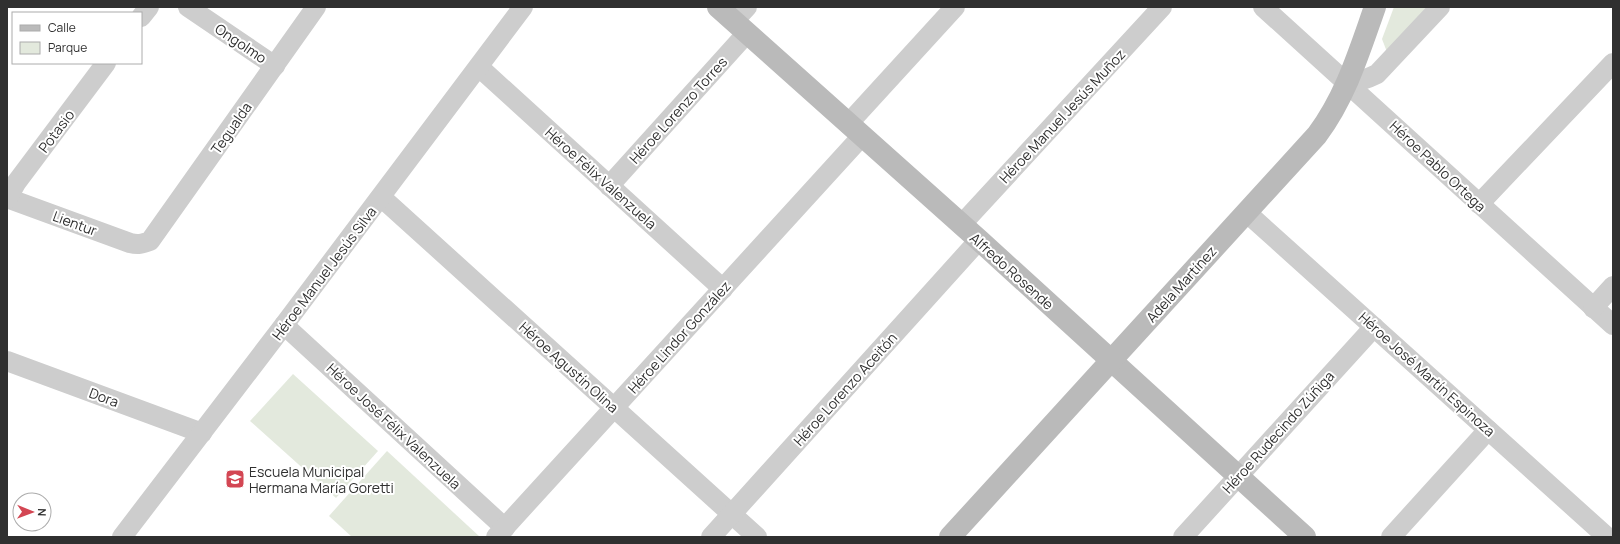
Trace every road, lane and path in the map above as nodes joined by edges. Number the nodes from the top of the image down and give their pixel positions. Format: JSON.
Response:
{"nodes":[{"id":1,"x":149,"y":7,"type":"edge"},
{"id":2,"x":188,"y":7,"type":"edge"},
{"id":3,"x":316,"y":7,"type":"edge"},
{"id":4,"x":523,"y":7,"type":"edge"},
{"id":5,"x":718,"y":7,"type":"edge"},
{"id":6,"x":955,"y":7,"type":"edge"},
{"id":7,"x":1162,"y":7,"type":"edge"},
{"id":8,"x":1263,"y":7,"type":"edge"},
{"id":9,"x":1375,"y":7,"type":"edge"},
{"id":10,"x":1440,"y":7,"type":"edge"},
{"id":11,"x":142,"y":16,"type":"edge"},
{"id":12,"x":742,"y":21,"type":"edge"},
{"id":13,"x":1613,"y":63,"type":"edge"},
{"id":14,"x":105,"y":64,"type":"edge"},
{"id":15,"x":275,"y":66,"type":"junction"},
{"id":16,"x":479,"y":66,"type":"junction"},
{"id":17,"x":1348,"y":83,"type":"junction"},
{"id":18,"x":855,"y":130,"type":"junction"},
{"id":19,"x":609,"y":186,"type":"junction"},
{"id":20,"x":381,"y":197,"type":"junction"},
{"id":21,"x":7,"y":198,"type":"edge"},
{"id":22,"x":1479,"y":204,"type":"junction"},
{"id":23,"x":1246,"y":212,"type":"junction"},
{"id":24,"x":961,"y":225,"type":"junction"},
{"id":25,"x":979,"y":240,"type":"junction"},
{"id":26,"x":143,"y":244,"type":"joint"},
{"id":27,"x":1613,"y":286,"type":"edge"},
{"id":28,"x":722,"y":289,"type":"junction"},
{"id":29,"x":1594,"y":308,"type":"junction"},
{"id":30,"x":284,"y":325,"type":"junction"},
{"id":31,"x":1613,"y":325,"type":"edge"},
{"id":32,"x":1374,"y":327,"type":"junction"},
{"id":33,"x":1110,"y":361,"type":"junction"},
{"id":34,"x":7,"y":362,"type":"edge"},
{"id":35,"x":614,"y":408,"type":"junction"},
{"id":36,"x":1488,"y":430,"type":"junction"},
{"id":37,"x":202,"y":433,"type":"junction"},
{"id":38,"x":1238,"y":476,"type":"junction"},
{"id":39,"x":732,"y":514,"type":"junction"},
{"id":40,"x":500,"y":532,"type":"edge"},
{"id":41,"x":122,"y":537,"type":"edge"},
{"id":42,"x":711,"y":537,"type":"edge"},
{"id":43,"x":757,"y":537,"type":"edge"},
{"id":44,"x":950,"y":537,"type":"edge"},
{"id":45,"x":1182,"y":537,"type":"edge"},
{"id":46,"x":1305,"y":537,"type":"edge"},
{"id":47,"x":1391,"y":537,"type":"edge"},
{"id":48,"x":1607,"y":537,"type":"edge"}],
"edges":[{"from":1,"to":11,"type":"street"},
{"from":2,"to":15,"type":"street","name":"Ongolmo"},
{"from":3,"to":15,"type":"street","name":"Tegualda"},
{"from":4,"to":16,"type":"street","name":"Héroe Manuel Jesús Silva"},
{"from":5,"to":12,"type":"street","name":"Alfredo Rosende"},
{"from":6,"to":18,"type":"street","name":"Héroe Lindor González"},
{"from":7,"to":24,"type":"street","name":"Héroe Manuel Jesús Muñoz"},
{"from":8,"to":17,"type":"street","name":"Héroe Pablo Ortega"},
{"from":9,"to":17,"type":"street","name":"Adela Martínez"},
{"from":10,"to":17,"type":"street"},
{"from":12,"to":18,"type":"street","name":"Alfredo Rosende"},
{"from":12,"to":19,"type":"street","name":"Héroe Lorenzo Torres"},
{"from":13,"to":22,"type":"street"},
{"from":14,"to":21,"type":"street","name":"Potasio"},
{"from":15,"to":26,"type":"street","name":"Tegualda"},
{"from":16,"to":19,"type":"street","name":"Héroe Félix Valenzuela"},
{"from":16,"to":20,"type":"street","name":"Héroe Manuel Jesús Silva"},
{"from":17,"to":22,"type":"street","name":"Héroe Pablo Ortega"},
{"from":17,"to":23,"type":"street","name":"Adela Martínez"},
{"from":18,"to":24,"type":"street","name":"Alfredo Rosende"},
{"from":18,"to":28,"type":"street","name":"Héroe Lindor González"},
{"from":19,"to":28,"type":"street","name":"Héroe Félix Valenzuela"},
{"from":20,"to":30,"type":"street","name":"Héroe Manuel Jesús Silva"},
{"from":20,"to":35,"type":"street","name":"Héroe Agustín Olina"},
{"from":21,"to":26,"type":"street","name":"Lientur"},
{"from":22,"to":29,"type":"street","name":"Héroe Pablo Ortega"},
{"from":23,"to":32,"type":"street","name":"Héroe José Martín Espinoza"},
{"from":23,"to":33,"type":"street","name":"Adela Martínez"},
{"from":24,"to":25,"type":"street","name":"Alfredo Rosende"},
{"from":25,"to":33,"type":"street","name":"Alfredo Rosende"},
{"from":25,"to":39,"type":"street","name":"Héroe Lorenzo Aceitón"},
{"from":27,"to":29,"type":"street"},
{"from":28,"to":35,"type":"street","name":"Héroe Lindor González"},
{"from":29,"to":31,"type":"street","name":"Héroe Pablo Ortega"},
{"from":30,"to":37,"type":"street","name":"Héroe Manuel Jesús Silva"},
{"from":30,"to":40,"type":"street","name":"Héroe José Félix Valenzuela"},
{"from":32,"to":36,"type":"street","name":"Héroe José Martín Espinoza"},
{"from":32,"to":38,"type":"street","name":"Héroe Rudecindo Zúñiga"},
{"from":33,"to":38,"type":"street","name":"Alfredo Rosende"},
{"from":33,"to":44,"type":"street","name":"Adela Martínez"},
{"from":34,"to":37,"type":"street","name":"Dora"},
{"from":35,"to":39,"type":"street","name":"Héroe Agustín Olina"},
{"from":35,"to":40,"type":"street","name":"Héroe Lindor González"},
{"from":36,"to":47,"type":"street"},
{"from":36,"to":48,"type":"street","name":"Héroe José Martín Espinoza"},
{"from":37,"to":41,"type":"street","name":"Héroe Manuel Jesús Silva"},
{"from":38,"to":45,"type":"street","name":"Héroe Rudecindo Zúñiga"},
{"from":38,"to":46,"type":"street","name":"Alfredo Rosende"},
{"from":39,"to":42,"type":"street","name":"Héroe Lorenzo Aceitón"},
{"from":39,"to":43,"type":"street","name":"Héroe Agustín Olina"}]}
